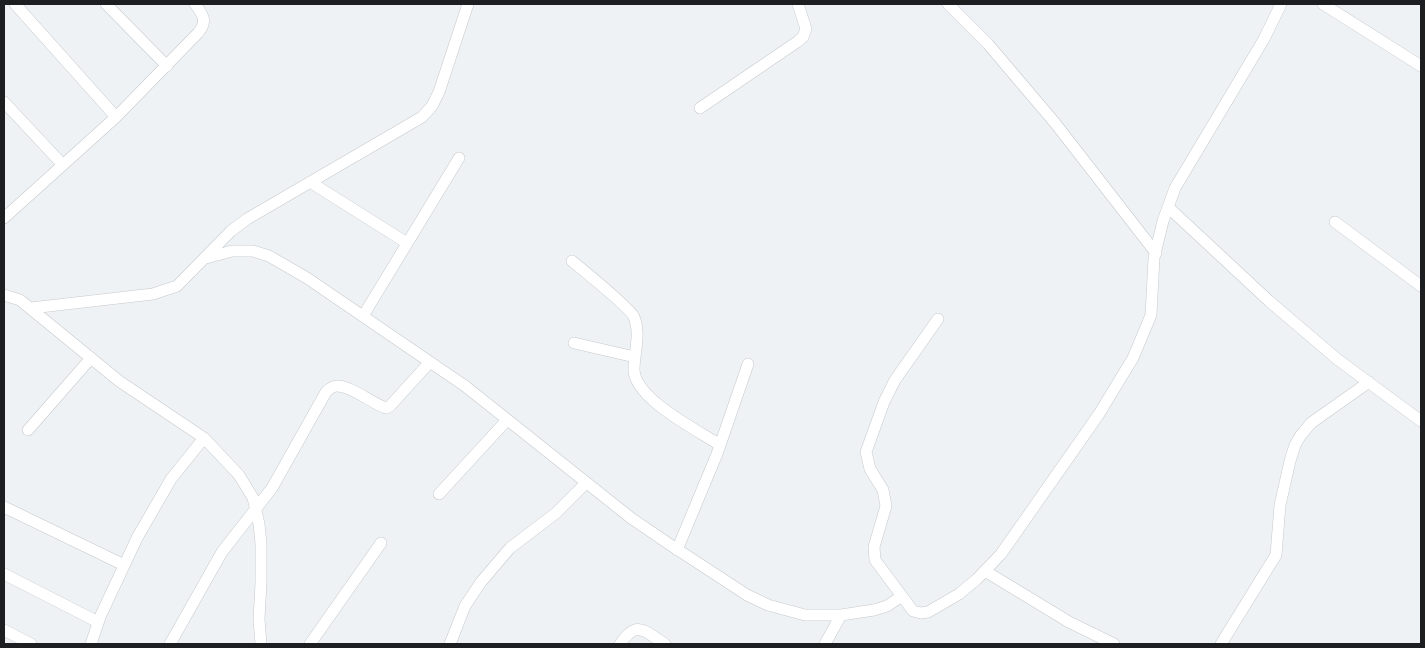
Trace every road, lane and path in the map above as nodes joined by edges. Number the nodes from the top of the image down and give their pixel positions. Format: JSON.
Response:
{"nodes":[{"id":1,"x":15,"y":4,"type":"edge"},
{"id":2,"x":106,"y":4,"type":"edge"},
{"id":3,"x":195,"y":4,"type":"edge"},
{"id":4,"x":468,"y":4,"type":"edge"},
{"id":5,"x":798,"y":4,"type":"edge"},
{"id":6,"x":948,"y":4,"type":"edge"},
{"id":7,"x":1281,"y":4,"type":"edge"},
{"id":8,"x":1323,"y":4,"type":"edge"},
{"id":9,"x":166,"y":66,"type":"junction"},
{"id":10,"x":1421,"y":66,"type":"edge"},
{"id":11,"x":4,"y":102,"type":"edge"},
{"id":12,"x":700,"y":108,"type":"dead end"},
{"id":13,"x":116,"y":117,"type":"junction"},
{"id":14,"x":459,"y":158,"type":"dead end"},
{"id":15,"x":63,"y":165,"type":"junction"},
{"id":16,"x":310,"y":182,"type":"junction"},
{"id":17,"x":1168,"y":208,"type":"junction"},
{"id":18,"x":4,"y":218,"type":"edge"},
{"id":19,"x":1335,"y":222,"type":"dead end"},
{"id":20,"x":407,"y":243,"type":"junction"},
{"id":21,"x":1156,"y":253,"type":"junction"},
{"id":22,"x":206,"y":258,"type":"junction"},
{"id":23,"x":572,"y":261,"type":"dead end"},
{"id":24,"x":1421,"y":286,"type":"edge"},
{"id":25,"x":4,"y":294,"type":"edge"},
{"id":26,"x":30,"y":308,"type":"junction"},
{"id":27,"x":363,"y":316,"type":"junction"},
{"id":28,"x":938,"y":319,"type":"dead end"},
{"id":29,"x":574,"y":343,"type":"dead end"},
{"id":30,"x":635,"y":357,"type":"junction"},
{"id":31,"x":91,"y":358,"type":"junction"},
{"id":32,"x":430,"y":362,"type":"junction"},
{"id":33,"x":748,"y":364,"type":"dead end"},
{"id":34,"x":1368,"y":382,"type":"junction"},
{"id":35,"x":507,"y":420,"type":"junction"},
{"id":36,"x":1421,"y":421,"type":"edge"},
{"id":37,"x":28,"y":430,"type":"dead end"},
{"id":38,"x":204,"y":438,"type":"junction"},
{"id":39,"x":720,"y":445,"type":"junction"},
{"id":40,"x":586,"y":483,"type":"junction"},
{"id":41,"x":438,"y":494,"type":"dead end"},
{"id":42,"x":4,"y":507,"type":"edge"},
{"id":43,"x":256,"y":510,"type":"junction"},
{"id":44,"x":381,"y":543,"type":"dead end"},
{"id":45,"x":677,"y":550,"type":"junction"},
{"id":46,"x":124,"y":565,"type":"junction"},
{"id":47,"x":985,"y":571,"type":"junction"},
{"id":48,"x":4,"y":574,"type":"edge"},
{"id":49,"x":902,"y":596,"type":"junction"},
{"id":50,"x":841,"y":615,"type":"junction"},
{"id":51,"x":98,"y":622,"type":"junction"},
{"id":52,"x":4,"y":630,"type":"edge"},
{"id":53,"x":1109,"y":643,"type":"edge"},
{"id":54,"x":32,"y":644,"type":"edge"},
{"id":55,"x":91,"y":644,"type":"edge"},
{"id":56,"x":170,"y":644,"type":"edge"},
{"id":57,"x":261,"y":644,"type":"edge"},
{"id":58,"x":310,"y":644,"type":"edge"},
{"id":59,"x":450,"y":644,"type":"edge"},
{"id":60,"x":620,"y":644,"type":"edge"},
{"id":61,"x":665,"y":644,"type":"edge"},
{"id":62,"x":825,"y":644,"type":"edge"},
{"id":63,"x":1221,"y":644,"type":"edge"}],
"edges":[{"from":1,"to":13,"type":"street"},
{"from":2,"to":9,"type":"street"},
{"from":3,"to":9,"type":"street"},
{"from":4,"to":16,"type":"street"},
{"from":5,"to":12,"type":"street"},
{"from":6,"to":21,"type":"street"},
{"from":7,"to":17,"type":"street"},
{"from":8,"to":10,"type":"street"},
{"from":9,"to":13,"type":"street"},
{"from":11,"to":15,"type":"street"},
{"from":13,"to":15,"type":"street"},
{"from":14,"to":20,"type":"street"},
{"from":15,"to":18,"type":"street"},
{"from":16,"to":20,"type":"street"},
{"from":16,"to":22,"type":"street"},
{"from":17,"to":21,"type":"street"},
{"from":17,"to":34,"type":"street"},
{"from":19,"to":24,"type":"street"},
{"from":20,"to":27,"type":"street"},
{"from":21,"to":47,"type":"street"},
{"from":22,"to":26,"type":"street"},
{"from":22,"to":27,"type":"street"},
{"from":23,"to":30,"type":"street"},
{"from":25,"to":26,"type":"street"},
{"from":26,"to":31,"type":"street"},
{"from":27,"to":32,"type":"street"},
{"from":28,"to":49,"type":"street"},
{"from":29,"to":30,"type":"street"},
{"from":30,"to":39,"type":"street"},
{"from":31,"to":37,"type":"street"},
{"from":31,"to":38,"type":"street"},
{"from":32,"to":35,"type":"street"},
{"from":32,"to":43,"type":"street"},
{"from":33,"to":39,"type":"street"},
{"from":34,"to":36,"type":"street"},
{"from":34,"to":63,"type":"street"},
{"from":35,"to":40,"type":"street"},
{"from":35,"to":41,"type":"street"},
{"from":38,"to":43,"type":"street"},
{"from":38,"to":46,"type":"street"},
{"from":39,"to":45,"type":"street"},
{"from":40,"to":45,"type":"street"},
{"from":40,"to":59,"type":"street"},
{"from":42,"to":46,"type":"street"},
{"from":43,"to":56,"type":"street"},
{"from":43,"to":57,"type":"street"},
{"from":44,"to":58,"type":"street"},
{"from":45,"to":50,"type":"street"},
{"from":46,"to":51,"type":"street"},
{"from":47,"to":49,"type":"street"},
{"from":47,"to":53,"type":"street"},
{"from":48,"to":51,"type":"street"},
{"from":49,"to":50,"type":"street"},
{"from":50,"to":62,"type":"street"},
{"from":51,"to":55,"type":"street"},
{"from":52,"to":54,"type":"street"},
{"from":60,"to":61,"type":"street"}]}
